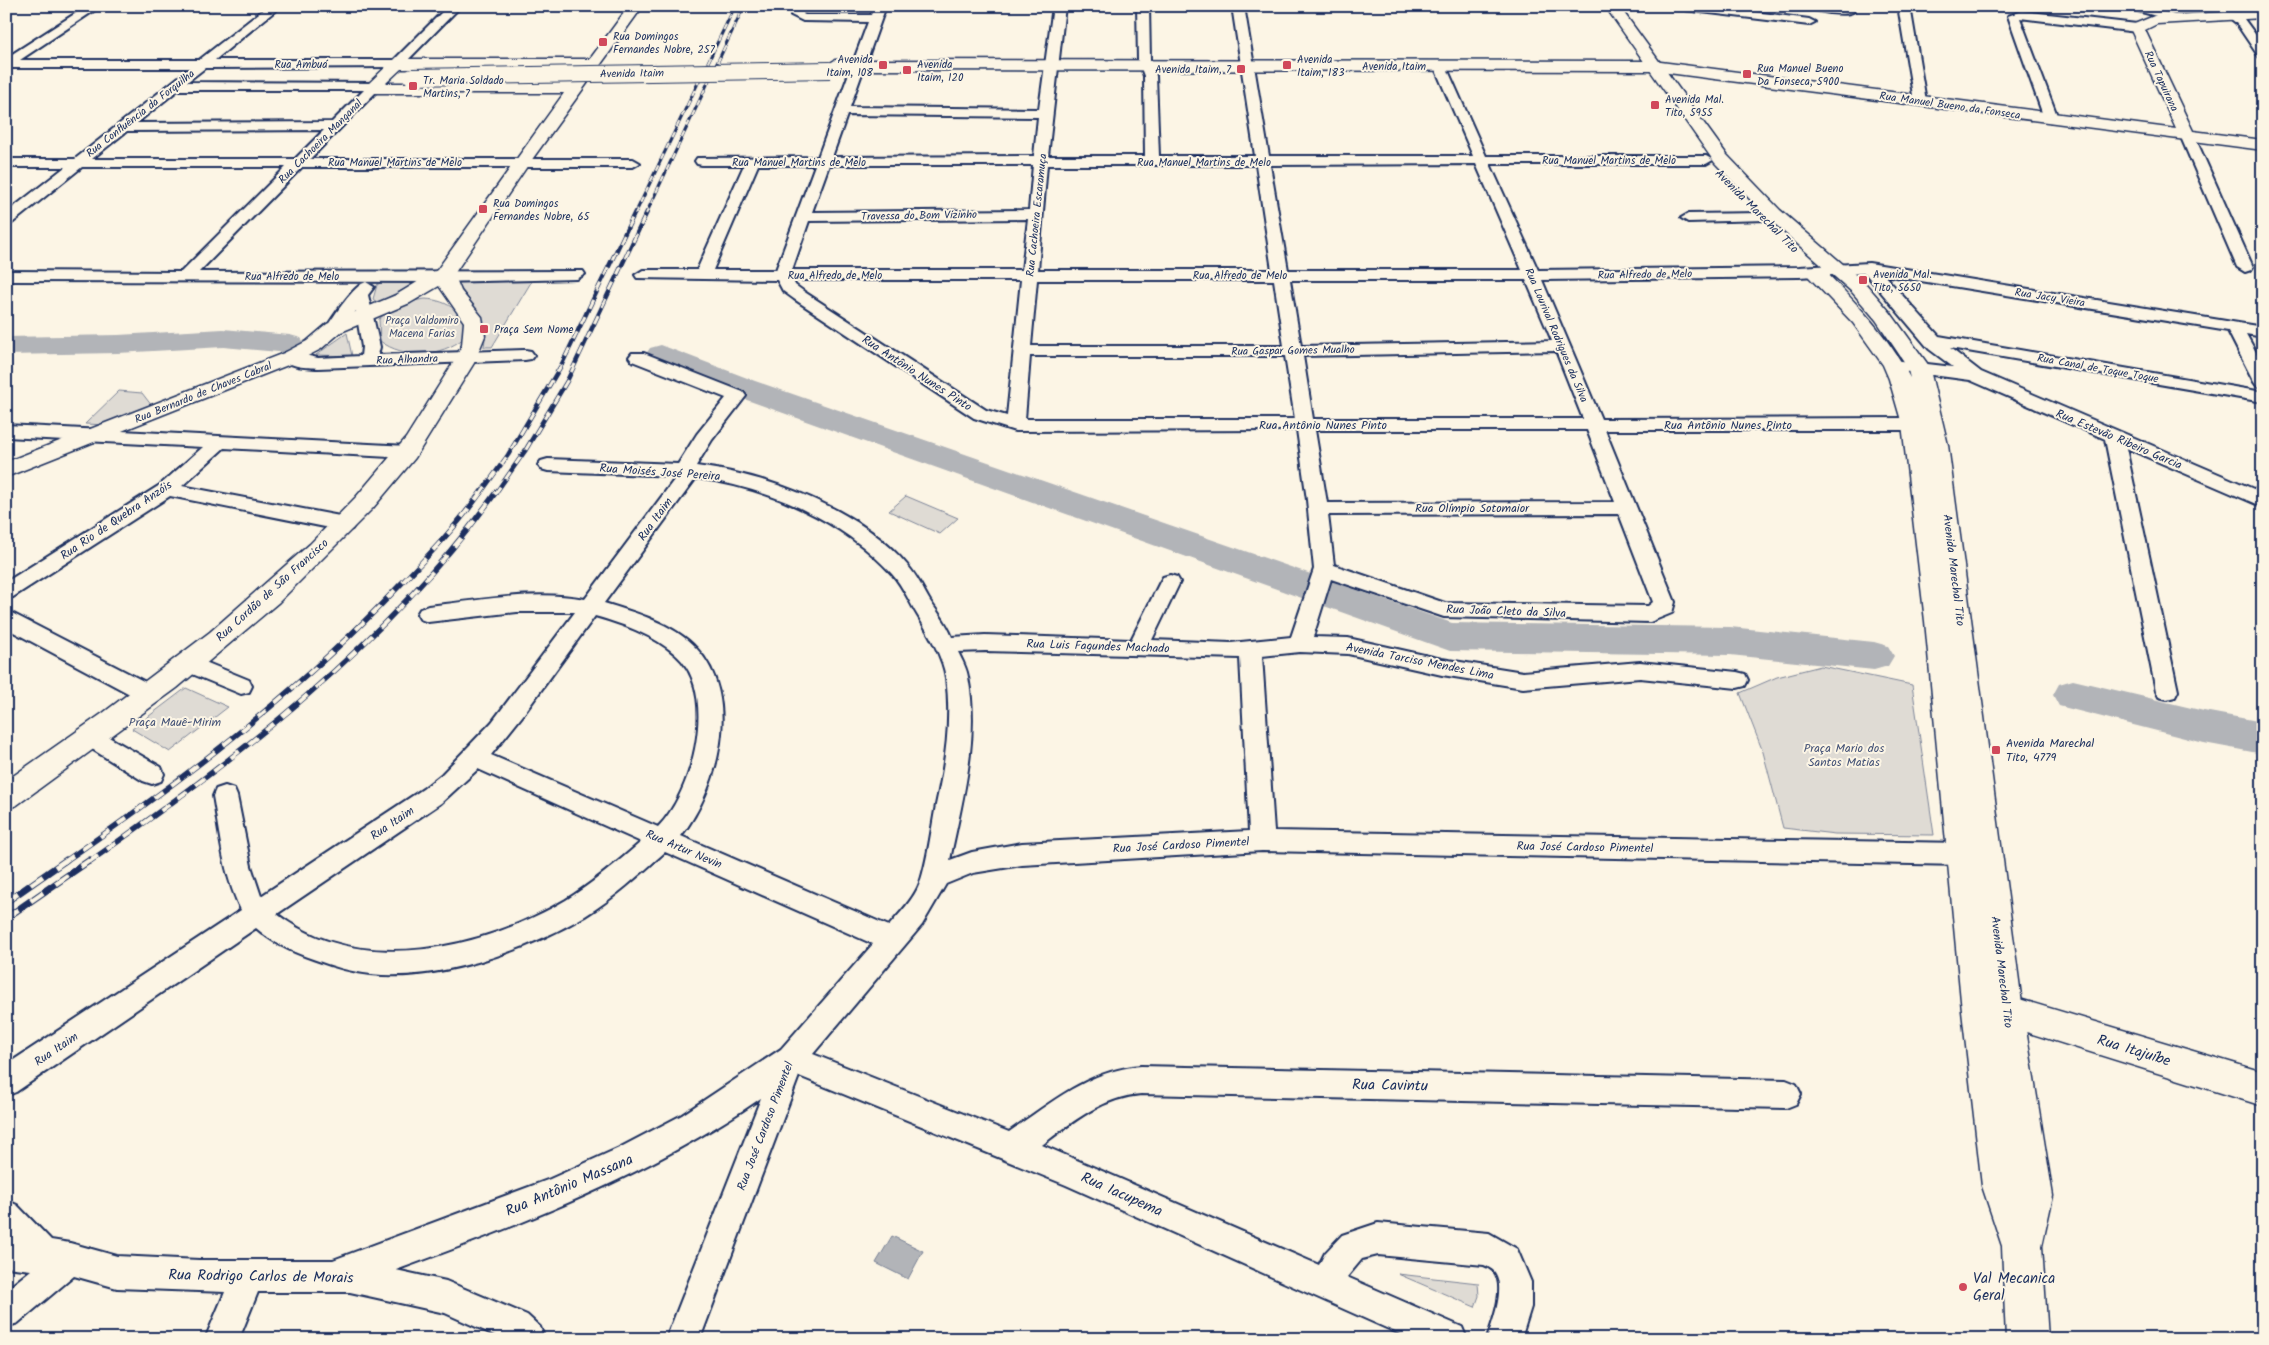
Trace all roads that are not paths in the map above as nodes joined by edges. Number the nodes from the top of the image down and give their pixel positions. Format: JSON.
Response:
{"nodes":[{"id":1,"x":95,"y":6,"type":"edge"},
{"id":2,"x":274,"y":6,"type":"edge"},
{"id":3,"x":455,"y":6,"type":"edge"},
{"id":4,"x":636,"y":6,"type":"edge"},
{"id":5,"x":801,"y":6,"type":"edge"},
{"id":6,"x":880,"y":6,"type":"edge"},
{"id":7,"x":1059,"y":6,"type":"edge"},
{"id":8,"x":1143,"y":6,"type":"edge"},
{"id":9,"x":1238,"y":6,"type":"edge"},
{"id":10,"x":1600,"y":6,"type":"edge"},
{"id":11,"x":1612,"y":6,"type":"edge"},
{"id":12,"x":1676,"y":6,"type":"edge"},
{"id":13,"x":1811,"y":6,"type":"edge"},
{"id":14,"x":1904,"y":6,"type":"edge"},
{"id":15,"x":2125,"y":6,"type":"edge"},
{"id":16,"x":2220,"y":6,"type":"edge"},
{"id":17,"x":1848,"y":11,"type":"dead end"},
{"id":18,"x":2263,"y":14,"type":"edge"},
{"id":19,"x":2234,"y":16,"type":"junction"},
{"id":20,"x":2176,"y":18,"type":"junction"},
{"id":21,"x":875,"y":19,"type":"junction"},
{"id":22,"x":1809,"y":22,"type":"dead end"},
{"id":23,"x":2137,"y":28,"type":"junction"},
{"id":24,"x":2263,"y":54,"type":"edge"},
{"id":25,"x":595,"y":63,"type":"junction"},
{"id":26,"x":6,"y":64,"type":"edge"},
{"id":27,"x":203,"y":64,"type":"junction"},
{"id":28,"x":1440,"y":66,"type":"junction"},
{"id":29,"x":1645,"y":66,"type":"junction"},
{"id":30,"x":858,"y":67,"type":"junction"},
{"id":31,"x":1051,"y":67,"type":"junction"},
{"id":32,"x":1146,"y":67,"type":"junction"},
{"id":33,"x":1248,"y":67,"type":"junction"},
{"id":34,"x":385,"y":76,"type":"junction"},
{"id":35,"x":175,"y":86,"type":"junction"},
{"id":36,"x":575,"y":88,"type":"junction"},
{"id":37,"x":1920,"y":101,"type":"junction"},
{"id":38,"x":842,"y":111,"type":"junction"},
{"id":39,"x":1046,"y":113,"type":"junction"},
{"id":40,"x":2050,"y":118,"type":"junction"},
{"id":41,"x":335,"y":126,"type":"junction"},
{"id":42,"x":123,"y":127,"type":"junction"},
{"id":43,"x":2187,"y":134,"type":"junction"},
{"id":44,"x":2263,"y":145,"type":"edge"},
{"id":45,"x":1706,"y":160,"type":"junction"},
{"id":46,"x":702,"y":161,"type":"dead end"},
{"id":47,"x":1483,"y":161,"type":"junction"},
{"id":48,"x":78,"y":162,"type":"junction"},
{"id":49,"x":299,"y":162,"type":"junction"},
{"id":50,"x":521,"y":162,"type":"junction"},
{"id":51,"x":752,"y":162,"type":"junction"},
{"id":52,"x":822,"y":162,"type":"junction"},
{"id":53,"x":1042,"y":162,"type":"junction"},
{"id":54,"x":1152,"y":162,"type":"junction"},
{"id":55,"x":1264,"y":162,"type":"junction"},
{"id":56,"x":6,"y":163,"type":"edge"},
{"id":57,"x":634,"y":163,"type":"dead end"},
{"id":58,"x":1036,"y":214,"type":"junction"},
{"id":59,"x":802,"y":217,"type":"junction"},
{"id":60,"x":1763,"y":217,"type":"junction"},
{"id":61,"x":1688,"y":218,"type":"dead end"},
{"id":62,"x":6,"y":220,"type":"edge"},
{"id":63,"x":2245,"y":266,"type":"dead end"},
{"id":64,"x":1869,"y":268,"type":"junction"},
{"id":65,"x":1826,"y":270,"type":"junction"},
{"id":66,"x":577,"y":274,"type":"dead end"},
{"id":67,"x":643,"y":275,"type":"dead end"},
{"id":68,"x":703,"y":275,"type":"junction"},
{"id":69,"x":782,"y":275,"type":"junction"},
{"id":70,"x":1030,"y":275,"type":"junction"},
{"id":71,"x":1280,"y":275,"type":"junction"},
{"id":72,"x":6,"y":276,"type":"edge"},
{"id":73,"x":186,"y":276,"type":"junction"},
{"id":74,"x":374,"y":276,"type":"junction"},
{"id":75,"x":443,"y":276,"type":"junction"},
{"id":76,"x":1532,"y":276,"type":"junction"},
{"id":77,"x":360,"y":293,"type":"junction"},
{"id":78,"x":455,"y":297,"type":"junction"},
{"id":79,"x":403,"y":299,"type":"junction"},
{"id":80,"x":365,"y":316,"type":"junction"},
{"id":81,"x":2234,"y":327,"type":"junction"},
{"id":82,"x":2263,"y":332,"type":"edge"},
{"id":83,"x":328,"y":333,"type":"junction"},
{"id":84,"x":1934,"y":342,"type":"junction"},
{"id":85,"x":1563,"y":346,"type":"junction"},
{"id":86,"x":1022,"y":351,"type":"junction"},
{"id":87,"x":1293,"y":351,"type":"junction"},
{"id":88,"x":295,"y":355,"type":"junction"},
{"id":89,"x":525,"y":355,"type":"dead end"},
{"id":90,"x":468,"y":356,"type":"junction"},
{"id":91,"x":638,"y":357,"type":"dead end"},
{"id":92,"x":369,"y":360,"type":"junction"},
{"id":93,"x":1906,"y":366,"type":"junction"},
{"id":94,"x":1974,"y":376,"type":"junction"},
{"id":95,"x":2263,"y":382,"type":"edge"},
{"id":96,"x":2263,"y":396,"type":"edge"},
{"id":97,"x":1304,"y":424,"type":"junction"},
{"id":98,"x":1912,"y":424,"type":"junction"},
{"id":99,"x":1014,"y":425,"type":"junction"},
{"id":100,"x":1594,"y":426,"type":"junction"},
{"id":101,"x":6,"y":431,"type":"edge"},
{"id":102,"x":94,"y":435,"type":"junction"},
{"id":103,"x":2114,"y":437,"type":"junction"},
{"id":104,"x":221,"y":441,"type":"junction"},
{"id":105,"x":408,"y":452,"type":"junction"},
{"id":106,"x":548,"y":465,"type":"dead end"},
{"id":107,"x":6,"y":470,"type":"edge"},
{"id":108,"x":687,"y":471,"type":"junction"},
{"id":109,"x":167,"y":489,"type":"junction"},
{"id":110,"x":2263,"y":501,"type":"edge"},
{"id":111,"x":1627,"y":508,"type":"junction"},
{"id":112,"x":1318,"y":510,"type":"junction"},
{"id":113,"x":345,"y":524,"type":"junction"},
{"id":114,"x":1322,"y":575,"type":"junction"},
{"id":115,"x":1170,"y":582,"type":"dead end"},
{"id":116,"x":6,"y":592,"type":"edge"},
{"id":117,"x":590,"y":608,"type":"junction"},
{"id":118,"x":1664,"y":608,"type":"joint"},
{"id":119,"x":428,"y":614,"type":"dead end"},
{"id":120,"x":6,"y":618,"type":"edge"},
{"id":121,"x":1300,"y":644,"type":"junction"},
{"id":122,"x":944,"y":645,"type":"junction"},
{"id":123,"x":1138,"y":647,"type":"junction"},
{"id":124,"x":1251,"y":649,"type":"junction"},
{"id":125,"x":188,"y":663,"type":"junction"},
{"id":126,"x":1737,"y":680,"type":"dead end"},
{"id":127,"x":241,"y":686,"type":"dead end"},
{"id":128,"x":2167,"y":691,"type":"dead end"},
{"id":129,"x":149,"y":694,"type":"junction"},
{"id":130,"x":92,"y":738,"type":"junction"},
{"id":131,"x":475,"y":758,"type":"junction"},
{"id":132,"x":152,"y":774,"type":"dead end"},
{"id":133,"x":225,"y":796,"type":"dead end"},
{"id":134,"x":6,"y":797,"type":"edge"},
{"id":135,"x":661,"y":839,"type":"junction"},
{"id":136,"x":1262,"y":841,"type":"junction"},
{"id":137,"x":1963,"y":854,"type":"junction"},
{"id":138,"x":934,"y":877,"type":"junction"},
{"id":139,"x":1968,"y":898,"type":"junction"},
{"id":140,"x":259,"y":912,"type":"junction"},
{"id":141,"x":893,"y":940,"type":"junction"},
{"id":142,"x":2006,"y":1011,"type":"junction"},
{"id":143,"x":791,"y":1059,"type":"junction"},
{"id":144,"x":6,"y":1082,"type":"edge"},
{"id":145,"x":2262,"y":1090,"type":"edge"},
{"id":146,"x":1786,"y":1094,"type":"dead end"},
{"id":147,"x":1012,"y":1148,"type":"junction"},
{"id":148,"x":6,"y":1216,"type":"edge"},
{"id":149,"x":2022,"y":1246,"type":"junction"},
{"id":150,"x":6,"y":1251,"type":"edge"},
{"id":151,"x":57,"y":1258,"type":"junction"},
{"id":152,"x":248,"y":1276,"type":"junction"},
{"id":153,"x":331,"y":1276,"type":"junction"},
{"id":154,"x":1327,"y":1285,"type":"junction"},
{"id":155,"x":6,"y":1311,"type":"edge"},
{"id":156,"x":222,"y":1339,"type":"edge"},
{"id":157,"x":528,"y":1339,"type":"edge"},
{"id":158,"x":683,"y":1339,"type":"edge"},
{"id":159,"x":1450,"y":1339,"type":"edge"},
{"id":160,"x":1504,"y":1339,"type":"edge"},
{"id":161,"x":2028,"y":1339,"type":"edge"}],
"edges":[{"from":1,"to":26,"type":"street"},
{"from":2,"to":27,"type":"street","name":"Rua Confluência da Forquilha"},
{"from":3,"to":34,"type":"street","name":"Rua Cachoeira Manganal"},
{"from":4,"to":25,"type":"street"},
{"from":5,"to":21,"type":"street"},
{"from":6,"to":21,"type":"street"},
{"from":7,"to":31,"type":"street","name":"Rua Cachoeira Escaramuça"},
{"from":8,"to":32,"type":"street"},
{"from":9,"to":33,"type":"street"},
{"from":10,"to":29,"type":"street","name":"Avenida Marechal Tito"},
{"from":11,"to":29,"type":"street","name":"Avenida Marechal Tito"},
{"from":12,"to":22,"type":"street"},
{"from":13,"to":17,"type":"street"},
{"from":14,"to":37,"type":"street"},
{"from":15,"to":20,"type":"street"},
{"from":16,"to":19,"type":"street"},
{"from":18,"to":19,"type":"street"},
{"from":19,"to":20,"type":"street"},
{"from":19,"to":24,"type":"street"},
{"from":20,"to":23,"type":"street"},
{"from":21,"to":30,"type":"street"},
{"from":23,"to":40,"type":"street"},
{"from":23,"to":43,"type":"street","name":"Rua Tapuirana"},
{"from":25,"to":34,"type":"street","name":"Rua Ambuá"},
{"from":25,"to":36,"type":"street"},
{"from":26,"to":27,"type":"street","name":"Rua Ambuá"},
{"from":27,"to":34,"type":"street","name":"Rua Ambuá"},
{"from":27,"to":35,"type":"street","name":"Rua Confluência da Forquilha"},
{"from":28,"to":29,"type":"street","name":"Avenida Itaim"},
{"from":28,"to":33,"type":"street","name":"Avenida Itaim"},
{"from":28,"to":47,"type":"street","name":"Rua Lourival Rodrigues da Silva"},
{"from":29,"to":37,"type":"street","name":"Rua Manuel Bueno da Fonseca"},
{"from":29,"to":45,"type":"street","name":"Avenida Marechal Tito"},
{"from":29,"to":65,"type":"street","name":"Avenida Marechal Tito"},
{"from":30,"to":31,"type":"street","name":"Avenida Itaim"},
{"from":30,"to":34,"type":"street","name":"Avenida Itaim","bridge":true},
{"from":30,"to":38,"type":"street"},
{"from":31,"to":32,"type":"street","name":"Avenida Itaim"},
{"from":31,"to":39,"type":"street","name":"Rua Cachoeira Escaramuça"},
{"from":32,"to":33,"type":"street","name":"Avenida Itaim"},
{"from":32,"to":54,"type":"street"},
{"from":33,"to":55,"type":"street"},
{"from":34,"to":35,"type":"street"},
{"from":34,"to":36,"type":"street"},
{"from":34,"to":41,"type":"street","name":"Rua Cachoeira Manganal"},
{"from":35,"to":42,"type":"street","name":"Rua Confluência da Forquilha"},
{"from":36,"to":50,"type":"street"},
{"from":37,"to":40,"type":"street","name":"Rua Manuel Bueno da Fonseca"},
{"from":38,"to":39,"type":"street"},
{"from":38,"to":52,"type":"street"},
{"from":39,"to":53,"type":"street","name":"Rua Cachoeira Escaramuça"},
{"from":40,"to":43,"type":"street","name":"Rua Manuel Bueno da Fonseca"},
{"from":41,"to":42,"type":"street"},
{"from":41,"to":49,"type":"street","name":"Rua Cachoeira Manganal"},
{"from":42,"to":48,"type":"street","name":"Rua Confluência da Forquilha"},
{"from":43,"to":44,"type":"street","name":"Rua Manuel Bueno da Fonseca"},
{"from":43,"to":63,"type":"street"},
{"from":45,"to":47,"type":"street","name":"Rua Manuel Martins de Melo"},
{"from":45,"to":60,"type":"street","name":"Avenida Marechal Tito"},
{"from":46,"to":51,"type":"street","name":"Rua Manuel Martins de Melo"},
{"from":47,"to":55,"type":"street","name":"Rua Manuel Martins de Melo"},
{"from":47,"to":76,"type":"street","name":"Rua Lourival Rodrigues da Silva"},
{"from":48,"to":49,"type":"street","name":"Rua Manuel Martins de Melo"},
{"from":48,"to":56,"type":"street","name":"Rua Manuel Martins de Melo"},
{"from":48,"to":62,"type":"street","name":"Rua Confluência da Forquilha"},
{"from":49,"to":50,"type":"street","name":"Rua Manuel Martins de Melo"},
{"from":49,"to":73,"type":"street","name":"Rua Cachoeira Manganal"},
{"from":50,"to":57,"type":"street","name":"Rua Manuel Martins de Melo"},
{"from":50,"to":75,"type":"street"},
{"from":51,"to":52,"type":"street","name":"Rua Manuel Martins de Melo"},
{"from":51,"to":68,"type":"street"},
{"from":52,"to":53,"type":"street","name":"Rua Manuel Martins de Melo"},
{"from":52,"to":59,"type":"street"},
{"from":53,"to":54,"type":"street","name":"Rua Manuel Martins de Melo"},
{"from":53,"to":58,"type":"street","name":"Rua Cachoeira Escaramuça"},
{"from":54,"to":55,"type":"street","name":"Rua Manuel Martins de Melo"},
{"from":55,"to":71,"type":"street"},
{"from":58,"to":59,"type":"street","name":"Travessa do Bom Vizinho"},
{"from":58,"to":70,"type":"street","name":"Rua Cachoeira Escaramuça"},
{"from":59,"to":69,"type":"street"},
{"from":60,"to":61,"type":"street"},
{"from":60,"to":65,"type":"street","name":"Avenida Marechal Tito"},
{"from":64,"to":65,"type":"street","name":"Rua Jacy Vieira"},
{"from":64,"to":81,"type":"street","name":"Rua Jacy Vieira"},
{"from":64,"to":84,"type":"street","name":"Rua Estevão Ribeiro Garcia"},
{"from":65,"to":76,"type":"street","name":"Rua Alfredo de Melo"},
{"from":65,"to":93,"type":"street","name":"Avenida Marechal Tito"},
{"from":66,"to":75,"type":"street","name":"Rua Alfredo de Melo"},
{"from":67,"to":68,"type":"street","name":"Rua Alfredo de Melo"},
{"from":68,"to":69,"type":"street","name":"Rua Alfredo de Melo"},
{"from":69,"to":70,"type":"street","name":"Rua Alfredo de Melo"},
{"from":69,"to":99,"type":"street","name":"Rua Antônio Nunes Pinto"},
{"from":70,"to":71,"type":"street","name":"Rua Alfredo de Melo"},
{"from":70,"to":86,"type":"street","name":"Rua Cachoeira Escaramuça"},
{"from":71,"to":76,"type":"street","name":"Rua Alfredo de Melo"},
{"from":71,"to":87,"type":"street"},
{"from":72,"to":73,"type":"street","name":"Rua Alfredo de Melo"},
{"from":73,"to":74,"type":"street","name":"Rua Alfredo de Melo"},
{"from":74,"to":75,"type":"street","name":"Rua Alfredo de Melo"},
{"from":74,"to":77,"type":"street","name":"Rua Bernardo de Chaves Cabral"},
{"from":75,"to":78,"type":"street","name":"Rua Cordão de São Francisco"},
{"from":75,"to":79,"type":"street"},
{"from":76,"to":85,"type":"street","name":"Rua Lourival Rodrigues da Silva"},
{"from":77,"to":80,"type":"street"},
{"from":77,"to":83,"type":"street","name":"Rua Bernardo de Chaves Cabral"},
{"from":78,"to":79,"type":"street"},
{"from":78,"to":90,"type":"street","name":"Rua Cordão de São Francisco"},
{"from":79,"to":80,"type":"street"},
{"from":80,"to":83,"type":"street"},
{"from":80,"to":92,"type":"street"},
{"from":81,"to":82,"type":"street","name":"Rua Jacy Vieira"},
{"from":81,"to":95,"type":"street"},
{"from":83,"to":88,"type":"street","name":"Rua Bernardo de Chaves Cabral"},
{"from":84,"to":93,"type":"street"},
{"from":84,"to":94,"type":"street","name":"Rua Estevão Ribeiro Garcia"},
{"from":84,"to":96,"type":"street","name":"Rua Canal de Toque Toque"},
{"from":85,"to":87,"type":"street","name":"Rua Gaspar Gomes Mualho"},
{"from":85,"to":100,"type":"street","name":"Rua Lourival Rodrigues da Silva"},
{"from":86,"to":87,"type":"street","name":"Rua Gaspar Gomes Mualho"},
{"from":86,"to":99,"type":"street","name":"Rua Cachoeira Escaramuça"},
{"from":87,"to":97,"type":"street"},
{"from":88,"to":92,"type":"street","name":"Rua Alhandra"},
{"from":88,"to":102,"type":"street","name":"Rua Bernardo de Chaves Cabral"},
{"from":89,"to":90,"type":"street","name":"Rua Alhandra"},
{"from":90,"to":92,"type":"street","name":"Rua Alhandra"},
{"from":90,"to":105,"type":"street","name":"Rua Cordão de São Francisco"},
{"from":91,"to":108,"type":"street","name":"Rua Itaim"},
{"from":93,"to":94,"type":"street","name":"Rua Estevão Ribeiro Garcia"},
{"from":93,"to":98,"type":"street","name":"Avenida Marechal Tito"},
{"from":93,"to":142,"type":"street","name":"Avenida Marechal Tito"},
{"from":94,"to":103,"type":"street","name":"Rua Estevão Ribeiro Garcia"},
{"from":97,"to":99,"type":"street","name":"Rua Antônio Nunes Pinto"},
{"from":97,"to":100,"type":"street","name":"Rua Antônio Nunes Pinto"},
{"from":97,"to":112,"type":"street"},
{"from":98,"to":100,"type":"street","name":"Rua Antônio Nunes Pinto"},
{"from":98,"to":137,"type":"street","name":"Avenida Marechal Tito"},
{"from":100,"to":111,"type":"street","name":"Rua Lourival Rodrigues da Silva"},
{"from":101,"to":102,"type":"street"},
{"from":102,"to":104,"type":"street"},
{"from":102,"to":107,"type":"street","name":"Rua Bernardo de Chaves Cabral"},
{"from":103,"to":110,"type":"street","name":"Rua Estevão Ribeiro Garcia"},
{"from":103,"to":128,"type":"street"},
{"from":104,"to":105,"type":"street"},
{"from":104,"to":109,"type":"street","name":"Rua Rio de Quebra Anzóis"},
{"from":105,"to":113,"type":"street","name":"Rua Cordão de São Francisco"},
{"from":106,"to":108,"type":"street","name":"Rua Moisés José Pereira"},
{"from":108,"to":117,"type":"street","name":"Rua Itaim"},
{"from":108,"to":122,"type":"street","name":"Rua Moisés José Pereira"},
{"from":109,"to":113,"type":"street"},
{"from":109,"to":116,"type":"street","name":"Rua Rio de Quebra Anzóis"},
{"from":111,"to":112,"type":"street","name":"Rua Olímpio Sotomaior"},
{"from":111,"to":118,"type":"street","name":"Rua Lourival Rodrigues da Silva"},
{"from":112,"to":114,"type":"street"},
{"from":113,"to":125,"type":"street","name":"Rua Cordão de São Francisco"},
{"from":114,"to":118,"type":"street","name":"Rua João Cleto da Silva"},
{"from":114,"to":121,"type":"street"},
{"from":115,"to":123,"type":"street"},
{"from":117,"to":119,"type":"street"},
{"from":117,"to":131,"type":"street","name":"Rua Itaim"},
{"from":117,"to":135,"type":"street"},
{"from":120,"to":129,"type":"street"},
{"from":121,"to":124,"type":"street","name":"Avenida Tarciso Mendes Lima"},
{"from":121,"to":126,"type":"street","name":"Avenida Tarciso Mendes Lima"},
{"from":122,"to":123,"type":"street","name":"Rua Luis Fagundes Machado"},
{"from":122,"to":138,"type":"street","name":"Rua Moisés José Pereira"},
{"from":123,"to":124,"type":"street","name":"Rua Luis Fagundes Machado"},
{"from":124,"to":136,"type":"street"},
{"from":125,"to":127,"type":"street"},
{"from":125,"to":129,"type":"street","name":"Rua Cordão de São Francisco"},
{"from":129,"to":130,"type":"street","name":"Rua Cordão de São Francisco"},
{"from":130,"to":132,"type":"street"},
{"from":130,"to":134,"type":"street","name":"Rua Cordão de São Francisco"},
{"from":131,"to":135,"type":"street","name":"Rua Artur Nevin"},
{"from":131,"to":140,"type":"street","name":"Rua Itaim"},
{"from":133,"to":140,"type":"street"},
{"from":135,"to":140,"type":"street"},
{"from":135,"to":141,"type":"street","name":"Rua Artur Nevin"},
{"from":136,"to":137,"type":"street","name":"Rua José Cardoso Pimentel"},
{"from":136,"to":138,"type":"street","name":"Rua José Cardoso Pimentel"},
{"from":137,"to":139,"type":"street","name":"Avenida Marechal Tito"},
{"from":138,"to":141,"type":"street","name":"Rua José Cardoso Pimentel"},
{"from":139,"to":142,"type":"street"},
{"from":139,"to":149,"type":"street","name":"Avenida Marechal Tito"},
{"from":140,"to":144,"type":"street","name":"Rua Itaim"},
{"from":141,"to":143,"type":"street","name":"Rua José Cardoso Pimentel"},
{"from":142,"to":145,"type":"street","name":"Rua Itajuíbe"},
{"from":142,"to":149,"type":"street","name":"Avenida Marechal Tito"},
{"from":143,"to":147,"type":"street","name":"Rua Iacupema"},
{"from":143,"to":153,"type":"street","name":"Rua Antônio Massana"},
{"from":143,"to":158,"type":"street","name":"Rua José Cardoso Pimentel"},
{"from":146,"to":147,"type":"street","name":"Rua Cavintu"},
{"from":147,"to":154,"type":"street","name":"Rua Iacupema"},
{"from":148,"to":151,"type":"street"},
{"from":149,"to":161,"type":"street","name":"Avenida Marechal Tito"},
{"from":150,"to":151,"type":"street","name":"Rua Rodrigo Carlos de Morais"},
{"from":151,"to":152,"type":"street","name":"Rua Rodrigo Carlos de Morais"},
{"from":151,"to":155,"type":"street"},
{"from":152,"to":153,"type":"street","name":"Rua Rodrigo Carlos de Morais"},
{"from":152,"to":156,"type":"street"},
{"from":153,"to":157,"type":"street","name":"Rua Rodrigo Carlos de Morais"},
{"from":154,"to":159,"type":"street","name":"Rua Iacupema"},
{"from":154,"to":160,"type":"street"}]}
